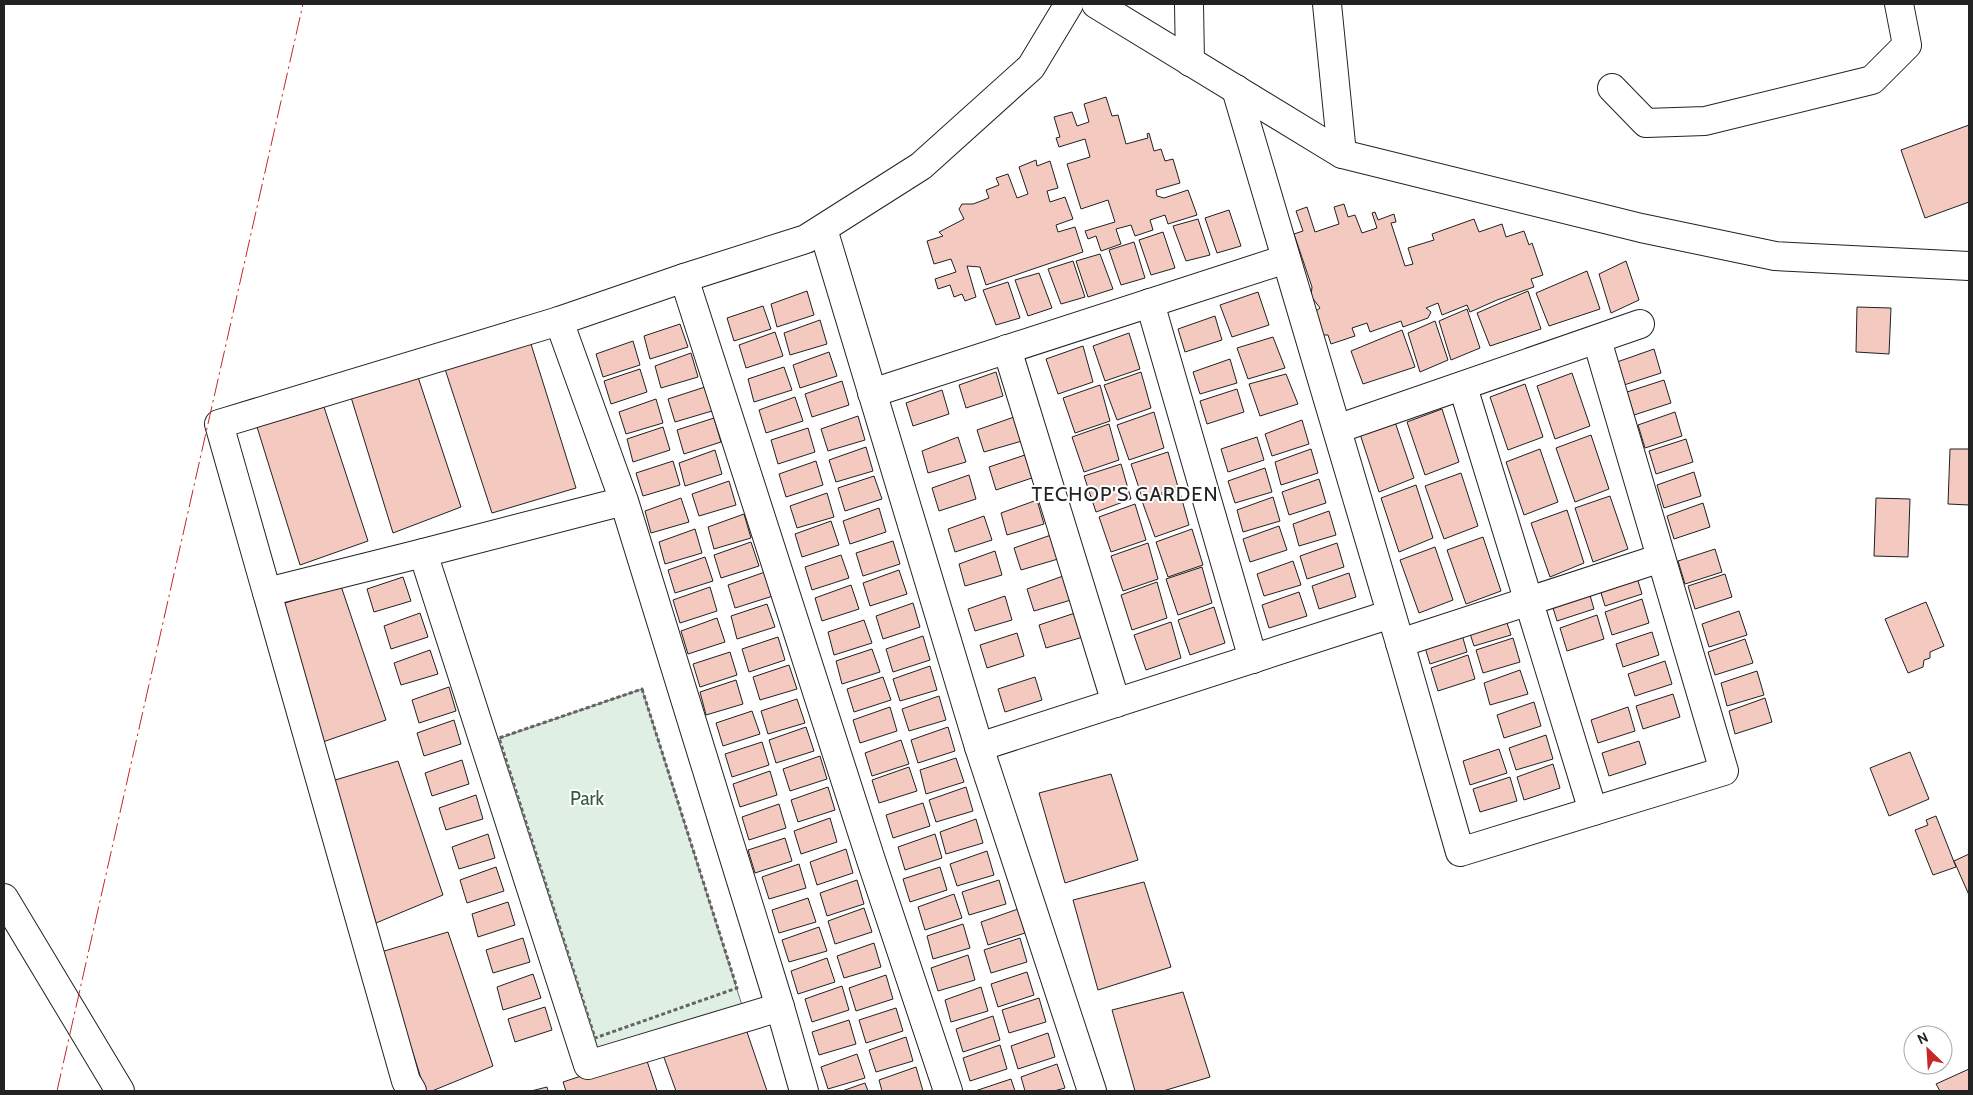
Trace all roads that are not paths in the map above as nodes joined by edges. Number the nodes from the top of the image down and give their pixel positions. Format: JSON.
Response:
{"nodes":[{"id":1,"x":1069,"y":4,"type":"edge"},
{"id":2,"x":1096,"y":4,"type":"edge"},
{"id":3,"x":1189,"y":4,"type":"edge"},
{"id":4,"x":1327,"y":4,"type":"edge"},
{"id":5,"x":1899,"y":4,"type":"edge"},
{"id":6,"x":1190,"y":62,"type":"junction"},
{"id":7,"x":1612,"y":88,"type":"dead end"},
{"id":8,"x":1236,"y":89,"type":"junction"},
{"id":9,"x":1342,"y":154,"type":"junction"},
{"id":10,"x":823,"y":229,"type":"junction"},
{"id":11,"x":1286,"y":259,"type":"junction"},
{"id":12,"x":1969,"y":266,"type":"edge"},
{"id":13,"x":684,"y":278,"type":"junction"},
{"id":14,"x":1150,"y":304,"type":"junction"},
{"id":15,"x":560,"y":321,"type":"junction"},
{"id":16,"x":1640,"y":324,"type":"dead end"},
{"id":17,"x":1597,"y":340,"type":"junction"},
{"id":18,"x":1007,"y":349,"type":"junction"},
{"id":19,"x":1463,"y":387,"type":"junction"},
{"id":20,"x":872,"y":393,"type":"junction"},
{"id":21,"x":1337,"y":430,"type":"junction"},
{"id":22,"x":624,"y":501,"type":"junction"},
{"id":23,"x":422,"y":553,"type":"junction"},
{"id":24,"x":1661,"y":558,"type":"junction"},
{"id":25,"x":267,"y":592,"type":"junction"},
{"id":26,"x":1528,"y":600,"type":"junction"},
{"id":27,"x":1391,"y":614,"type":"junction"},
{"id":28,"x":1400,"y":643,"type":"junction"},
{"id":29,"x":1253,"y":658,"type":"junction"},
{"id":30,"x":1116,"y":703,"type":"junction"},
{"id":31,"x":979,"y":747,"type":"junction"},
{"id":32,"x":1593,"y":811,"type":"junction"},
{"id":33,"x":4,"y":898,"type":"edge"},
{"id":34,"x":780,"y":1007,"type":"junction"},
{"id":35,"x":120,"y":1091,"type":"edge"},
{"id":36,"x":412,"y":1091,"type":"edge"},
{"id":37,"x":804,"y":1091,"type":"edge"},
{"id":38,"x":948,"y":1091,"type":"edge"},
{"id":39,"x":1092,"y":1091,"type":"edge"}],
"edges":[{"from":1,"to":10,"type":"street"},
{"from":2,"to":6,"type":"street"},
{"from":3,"to":6,"type":"street"},
{"from":4,"to":9,"type":"street"},
{"from":5,"to":7,"type":"street"},
{"from":6,"to":8,"type":"street"},
{"from":8,"to":9,"type":"street"},
{"from":8,"to":11,"type":"street"},
{"from":9,"to":12,"type":"street"},
{"from":10,"to":13,"type":"street"},
{"from":10,"to":20,"type":"street"},
{"from":11,"to":14,"type":"street"},
{"from":11,"to":21,"type":"street"},
{"from":13,"to":15,"type":"street"},
{"from":13,"to":38,"type":"street"},
{"from":14,"to":18,"type":"street"},
{"from":14,"to":29,"type":"street"},
{"from":15,"to":22,"type":"street"},
{"from":15,"to":25,"type":"street"},
{"from":16,"to":17,"type":"street"},
{"from":17,"to":19,"type":"street"},
{"from":17,"to":24,"type":"street"},
{"from":18,"to":20,"type":"street"},
{"from":18,"to":30,"type":"street"},
{"from":19,"to":21,"type":"street"},
{"from":19,"to":26,"type":"street"},
{"from":20,"to":31,"type":"street"},
{"from":21,"to":27,"type":"street"},
{"from":22,"to":23,"type":"street"},
{"from":22,"to":34,"type":"street"},
{"from":23,"to":25,"type":"street"},
{"from":23,"to":34,"type":"street"},
{"from":24,"to":26,"type":"street"},
{"from":24,"to":32,"type":"street"},
{"from":25,"to":36,"type":"street"},
{"from":26,"to":28,"type":"street"},
{"from":26,"to":32,"type":"street"},
{"from":27,"to":28,"type":"street"},
{"from":27,"to":29,"type":"street"},
{"from":28,"to":32,"type":"street"},
{"from":29,"to":30,"type":"street"},
{"from":30,"to":31,"type":"street"},
{"from":31,"to":39,"type":"street"},
{"from":33,"to":35,"type":"street"},
{"from":34,"to":37,"type":"street"}]}
